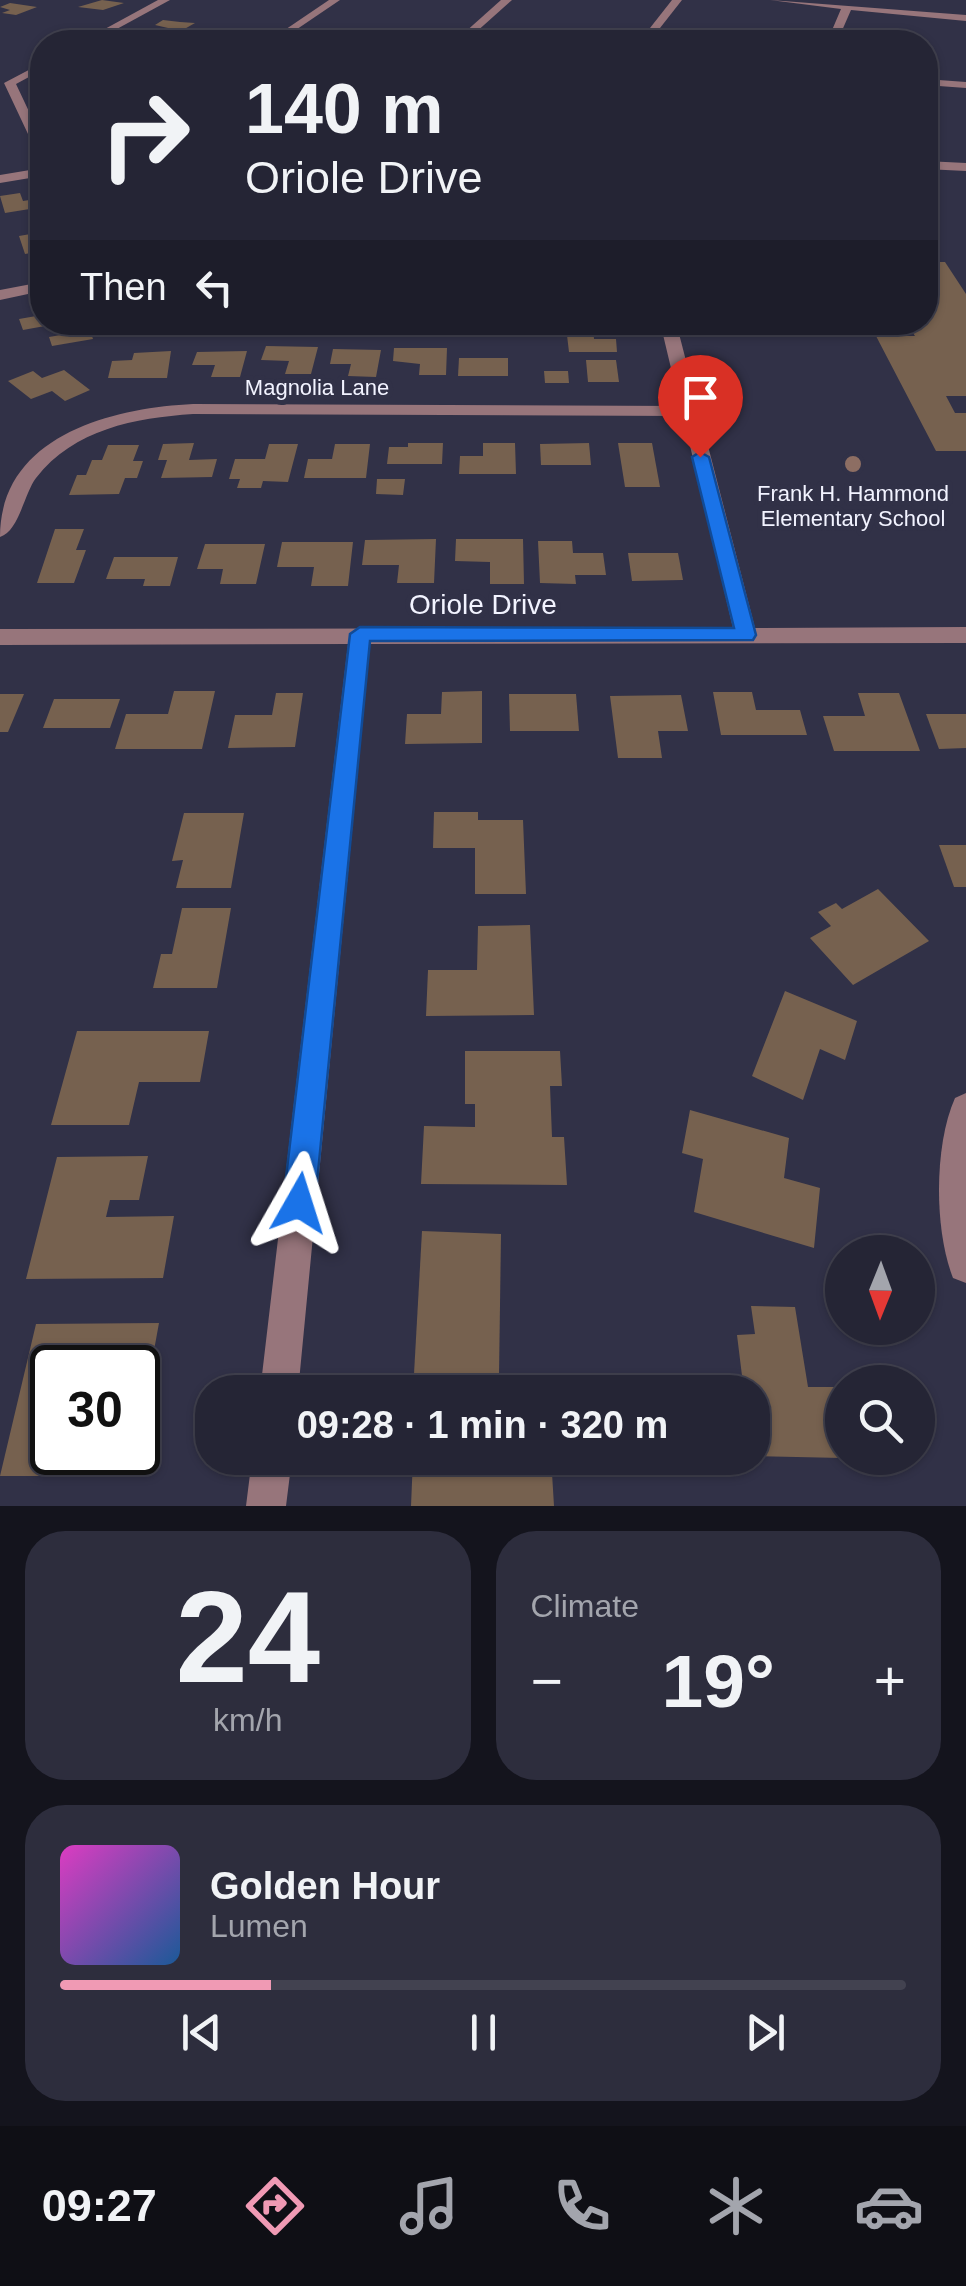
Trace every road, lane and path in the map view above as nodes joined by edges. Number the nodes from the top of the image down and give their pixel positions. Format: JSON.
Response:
{"nodes":[{"id":1,"x":165,"y":0,"type":"edge"},
{"id":2,"x":335,"y":0,"type":"edge"},
{"id":3,"x":507,"y":0,"type":"edge"},
{"id":4,"x":677,"y":0,"type":"edge"},
{"id":5,"x":774,"y":0,"type":"edge"},
{"id":6,"x":847,"y":7,"type":"junction"},
{"id":7,"x":966,"y":18,"type":"edge"},
{"id":8,"x":109,"y":30,"type":"edge"},
{"id":9,"x":290,"y":30,"type":"edge"},
{"id":10,"x":473,"y":30,"type":"edge"},
{"id":11,"x":653,"y":30,"type":"edge"},
{"id":12,"x":837,"y":30,"type":"edge"},
{"id":13,"x":30,"y":73,"type":"edge"},
{"id":14,"x":938,"y":83,"type":"edge"},
{"id":15,"x":966,"y":85,"type":"edge"},
{"id":16,"x":30,"y":126,"type":"edge"},
{"id":17,"x":938,"y":162,"type":"edge"},
{"id":18,"x":966,"y":164,"type":"edge"},
{"id":19,"x":30,"y":174,"type":"edge"},
{"id":20,"x":0,"y":178,"type":"edge"},
{"id":21,"x":30,"y":278,"type":"edge"},
{"id":22,"x":0,"y":284,"type":"edge"},
{"id":23,"x":30,"y":289,"type":"edge"},
{"id":24,"x":0,"y":295,"type":"edge"},
{"id":25,"x":671,"y":335,"type":"edge"},
{"id":26,"x":688,"y":410,"type":"junction"},
{"id":27,"x":0,"y":531,"type":"edge"},
{"id":28,"x":360,"y":634,"type":"junction"},
{"id":29,"x":746,"y":635,"type":"junction"},
{"id":30,"x":966,"y":635,"type":"edge"},
{"id":31,"x":0,"y":636,"type":"edge"},
{"id":32,"x":966,"y":1109,"type":"edge"},
{"id":33,"x":966,"y":1265,"type":"edge"},
{"id":34,"x":281,"y":1375,"type":"edge"},
{"id":35,"x":270,"y":1475,"type":"edge"},
{"id":36,"x":266,"y":1506,"type":"edge"}],
"edges":[{"from":1,"to":8,"type":"street"},
{"from":2,"to":9,"type":"street"},
{"from":3,"to":10,"type":"street"},
{"from":4,"to":11,"type":"street"},
{"from":5,"to":6,"type":"street"},
{"from":6,"to":7,"type":"street"},
{"from":6,"to":12,"type":"street"},
{"from":13,"to":16,"type":"street"},
{"from":14,"to":15,"type":"street"},
{"from":17,"to":18,"type":"street"},
{"from":19,"to":20,"type":"street"},
{"from":21,"to":22,"type":"street"},
{"from":23,"to":24,"type":"street"},
{"from":25,"to":26,"type":"street"},
{"from":26,"to":27,"type":"street","name":"Magnolia Lane"},
{"from":26,"to":29,"type":"street"},
{"from":28,"to":29,"type":"street","name":"Oriole Drive"},
{"from":28,"to":31,"type":"street","name":"Oriole Drive"},
{"from":28,"to":34,"type":"street"},
{"from":29,"to":30,"type":"street","name":"Oriole Drive"},
{"from":32,"to":33,"type":"street"},
{"from":35,"to":36,"type":"street"}]}
